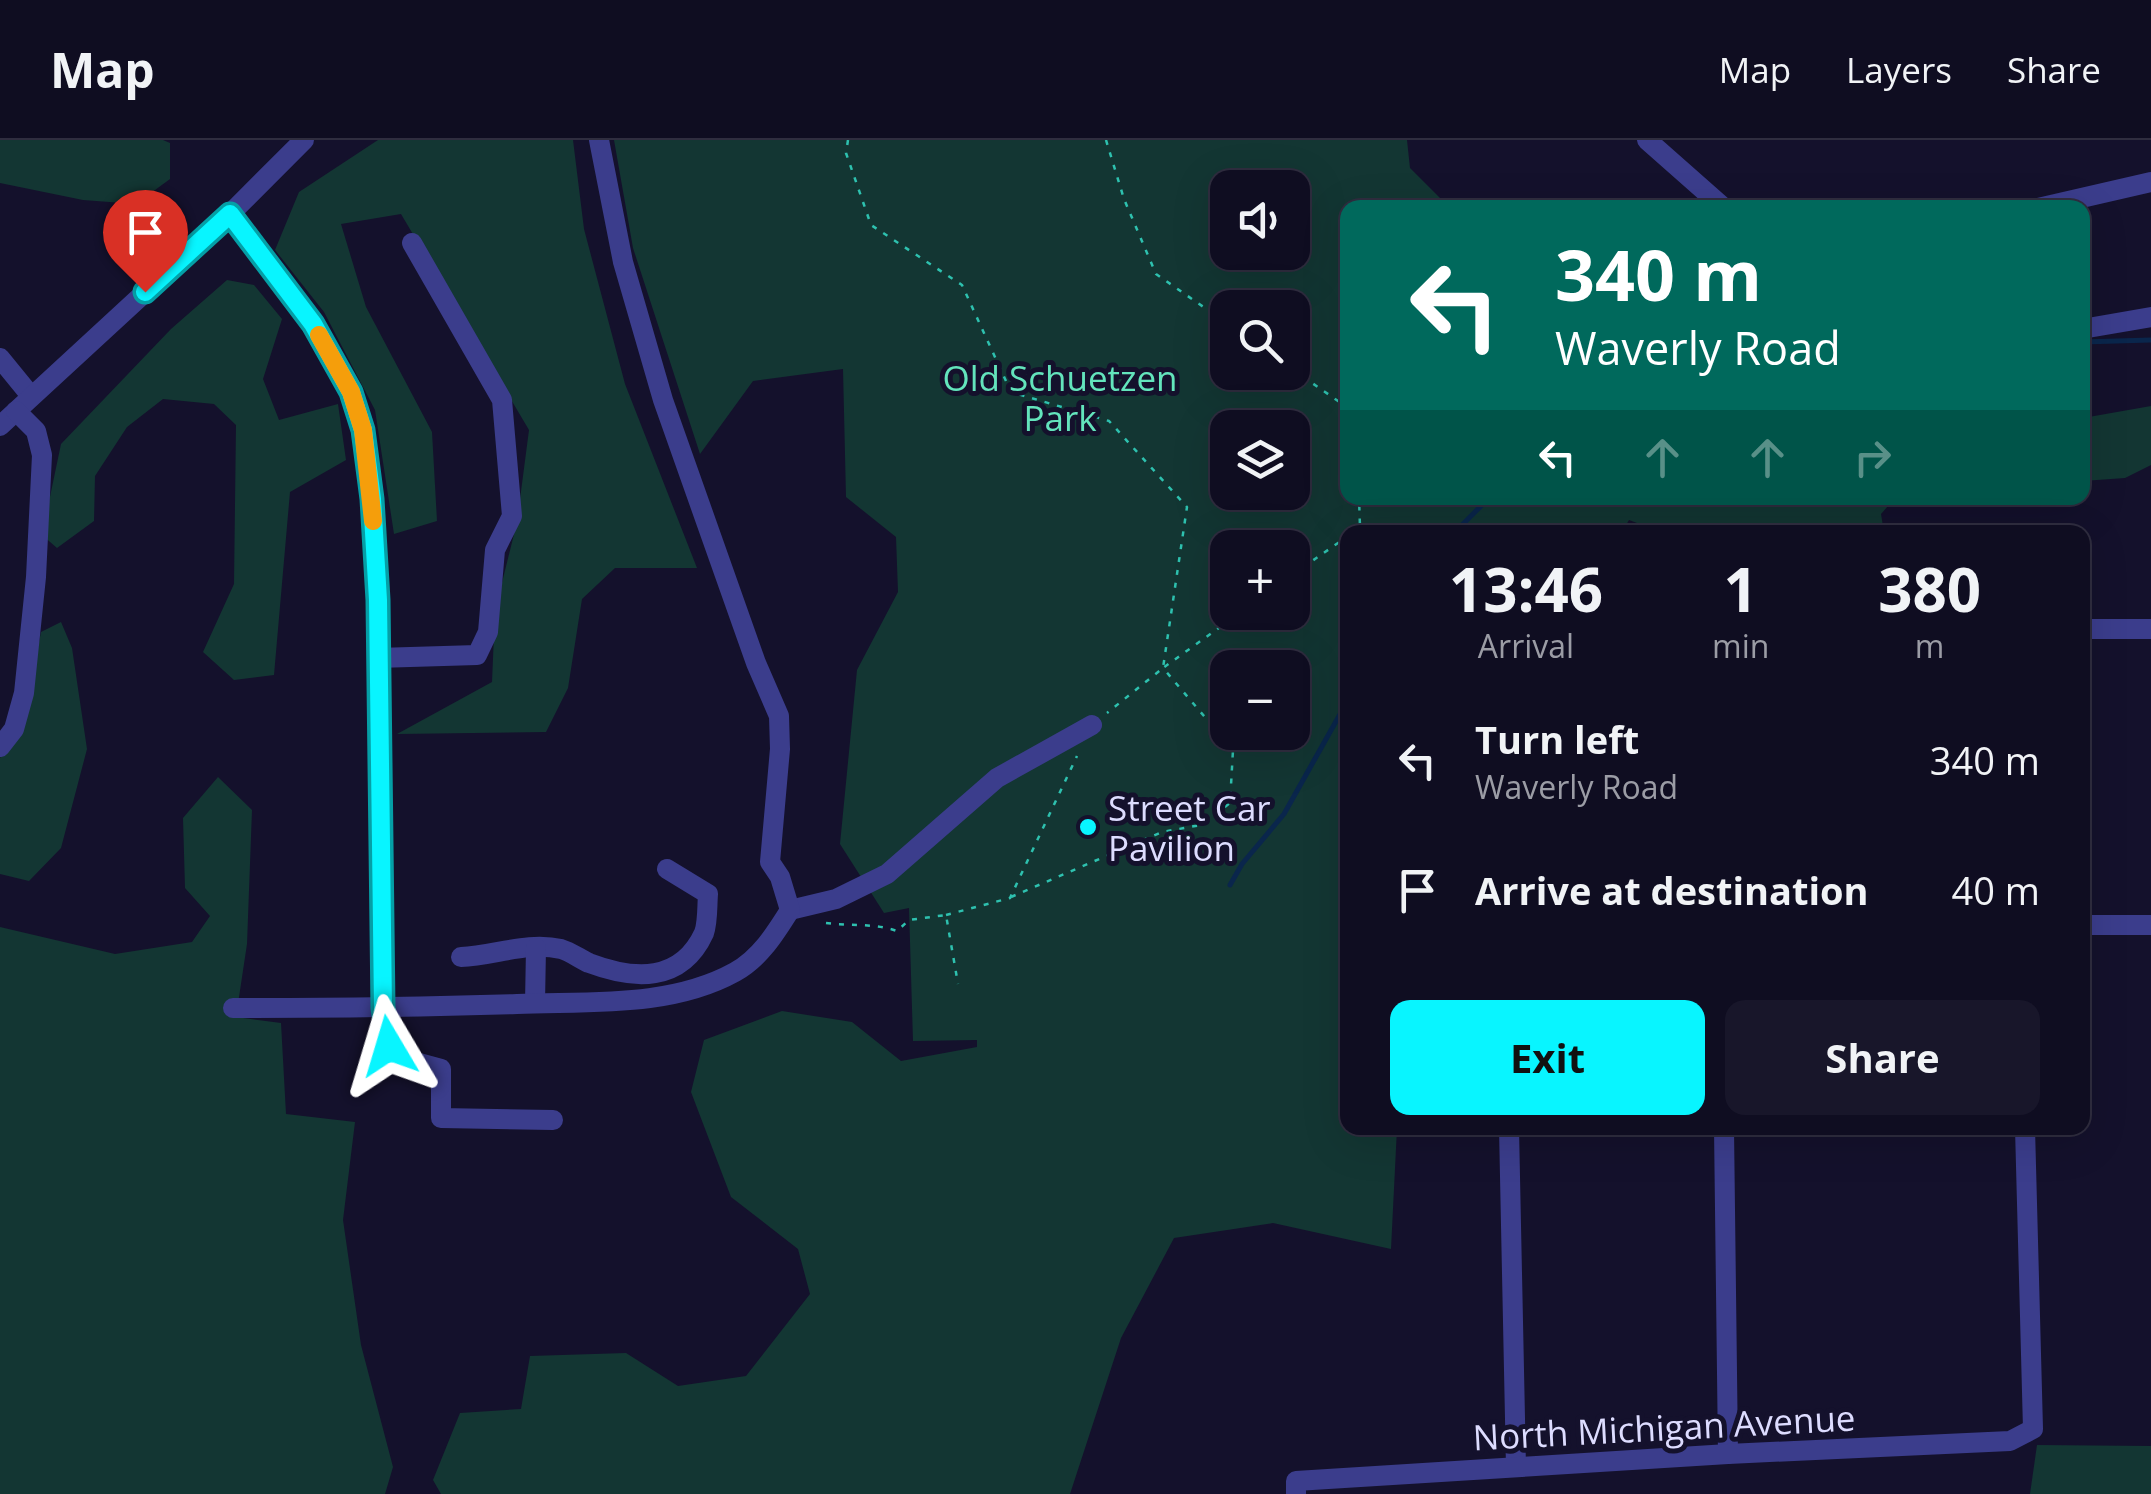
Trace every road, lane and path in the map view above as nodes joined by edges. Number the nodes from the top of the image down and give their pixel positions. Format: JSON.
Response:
{"nodes":[{"id":1,"x":304,"y":140,"type":"edge"},
{"id":2,"x":599,"y":140,"type":"edge"},
{"id":3,"x":848,"y":140,"type":"edge"},
{"id":4,"x":1106,"y":140,"type":"edge"},
{"id":5,"x":1647,"y":140,"type":"edge"},
{"id":6,"x":2151,"y":182,"type":"edge"},
{"id":7,"x":1715,"y":200,"type":"edge"},
{"id":8,"x":2073,"y":200,"type":"edge"},
{"id":9,"x":230,"y":214,"type":"junction"},
{"id":10,"x":412,"y":243,"type":"dead end"},
{"id":11,"x":1210,"y":312,"type":"edge"},
{"id":12,"x":2151,"y":318,"type":"edge"},
{"id":13,"x":2090,"y":328,"type":"edge"},
{"id":14,"x":0,"y":358,"type":"edge"},
{"id":15,"x":1310,"y":382,"type":"edge"},
{"id":16,"x":1340,"y":403,"type":"edge"},
{"id":17,"x":24,"y":404,"type":"junction"},
{"id":18,"x":0,"y":426,"type":"edge"},
{"id":19,"x":1340,"y":542,"type":"edge"},
{"id":20,"x":1310,"y":562,"type":"edge"},
{"id":21,"x":2090,"y":629,"type":"edge"},
{"id":22,"x":2151,"y":629,"type":"edge"},
{"id":23,"x":1215,"y":630,"type":"edge"},
{"id":24,"x":377,"y":658,"type":"junction"},
{"id":25,"x":1163,"y":668,"type":"junction"},
{"id":26,"x":1092,"y":725,"type":"junction"},
{"id":27,"x":0,"y":748,"type":"edge"},
{"id":28,"x":667,"y":869,"type":"dead end"},
{"id":29,"x":1010,"y":898,"type":"junction"},
{"id":30,"x":790,"y":910,"type":"junction"},
{"id":31,"x":946,"y":915,"type":"junction"},
{"id":32,"x":824,"y":922,"type":"dead end"},
{"id":33,"x":2090,"y":924,"type":"edge"},
{"id":34,"x":2151,"y":925,"type":"edge"},
{"id":35,"x":536,"y":948,"type":"junction"},
{"id":36,"x":460,"y":957,"type":"dead end"},
{"id":37,"x":958,"y":984,"type":"dead end"},
{"id":38,"x":535,"y":1003,"type":"junction"},
{"id":39,"x":233,"y":1008,"type":"dead end"},
{"id":40,"x":383,"y":1008,"type":"junction"},
{"id":41,"x":553,"y":1120,"type":"dead end"},
{"id":42,"x":1509,"y":1135,"type":"edge"},
{"id":43,"x":1724,"y":1135,"type":"edge"},
{"id":44,"x":2025,"y":1135,"type":"edge"},
{"id":45,"x":1728,"y":1454,"type":"junction"},
{"id":46,"x":1516,"y":1467,"type":"junction"},
{"id":47,"x":1296,"y":1488,"type":"edge"}],
"edges":[{"from":1,"to":9,"type":"street"},
{"from":2,"to":30,"type":"street"},
{"from":3,"to":25,"type":"path"},
{"from":4,"to":11,"type":"path"},
{"from":5,"to":7,"type":"street"},
{"from":6,"to":8,"type":"street"},
{"from":9,"to":17,"type":"street"},
{"from":9,"to":24,"type":"street"},
{"from":10,"to":24,"type":"street"},
{"from":12,"to":13,"type":"street"},
{"from":14,"to":17,"type":"street"},
{"from":15,"to":16,"type":"path"},
{"from":17,"to":18,"type":"street"},
{"from":17,"to":27,"type":"street"},
{"from":19,"to":20,"type":"path"},
{"from":21,"to":22,"type":"street"},
{"from":23,"to":25,"type":"path"},
{"from":24,"to":40,"type":"street"},
{"from":25,"to":26,"type":"path"},
{"from":25,"to":29,"type":"path"},
{"from":26,"to":29,"type":"path"},
{"from":26,"to":30,"type":"street"},
{"from":28,"to":35,"type":"street"},
{"from":29,"to":31,"type":"path"},
{"from":30,"to":38,"type":"street"},
{"from":31,"to":32,"type":"path"},
{"from":31,"to":37,"type":"path"},
{"from":33,"to":34,"type":"street"},
{"from":35,"to":36,"type":"street"},
{"from":35,"to":38,"type":"street"},
{"from":38,"to":40,"type":"street"},
{"from":39,"to":40,"type":"street"},
{"from":40,"to":41,"type":"street"},
{"from":42,"to":46,"type":"street"},
{"from":43,"to":45,"type":"street"},
{"from":44,"to":45,"type":"street","name":"North Michigan Avenue"},
{"from":45,"to":46,"type":"street","name":"North Michigan Avenue"},
{"from":46,"to":47,"type":"street","name":"North Michigan Avenue"}]}
